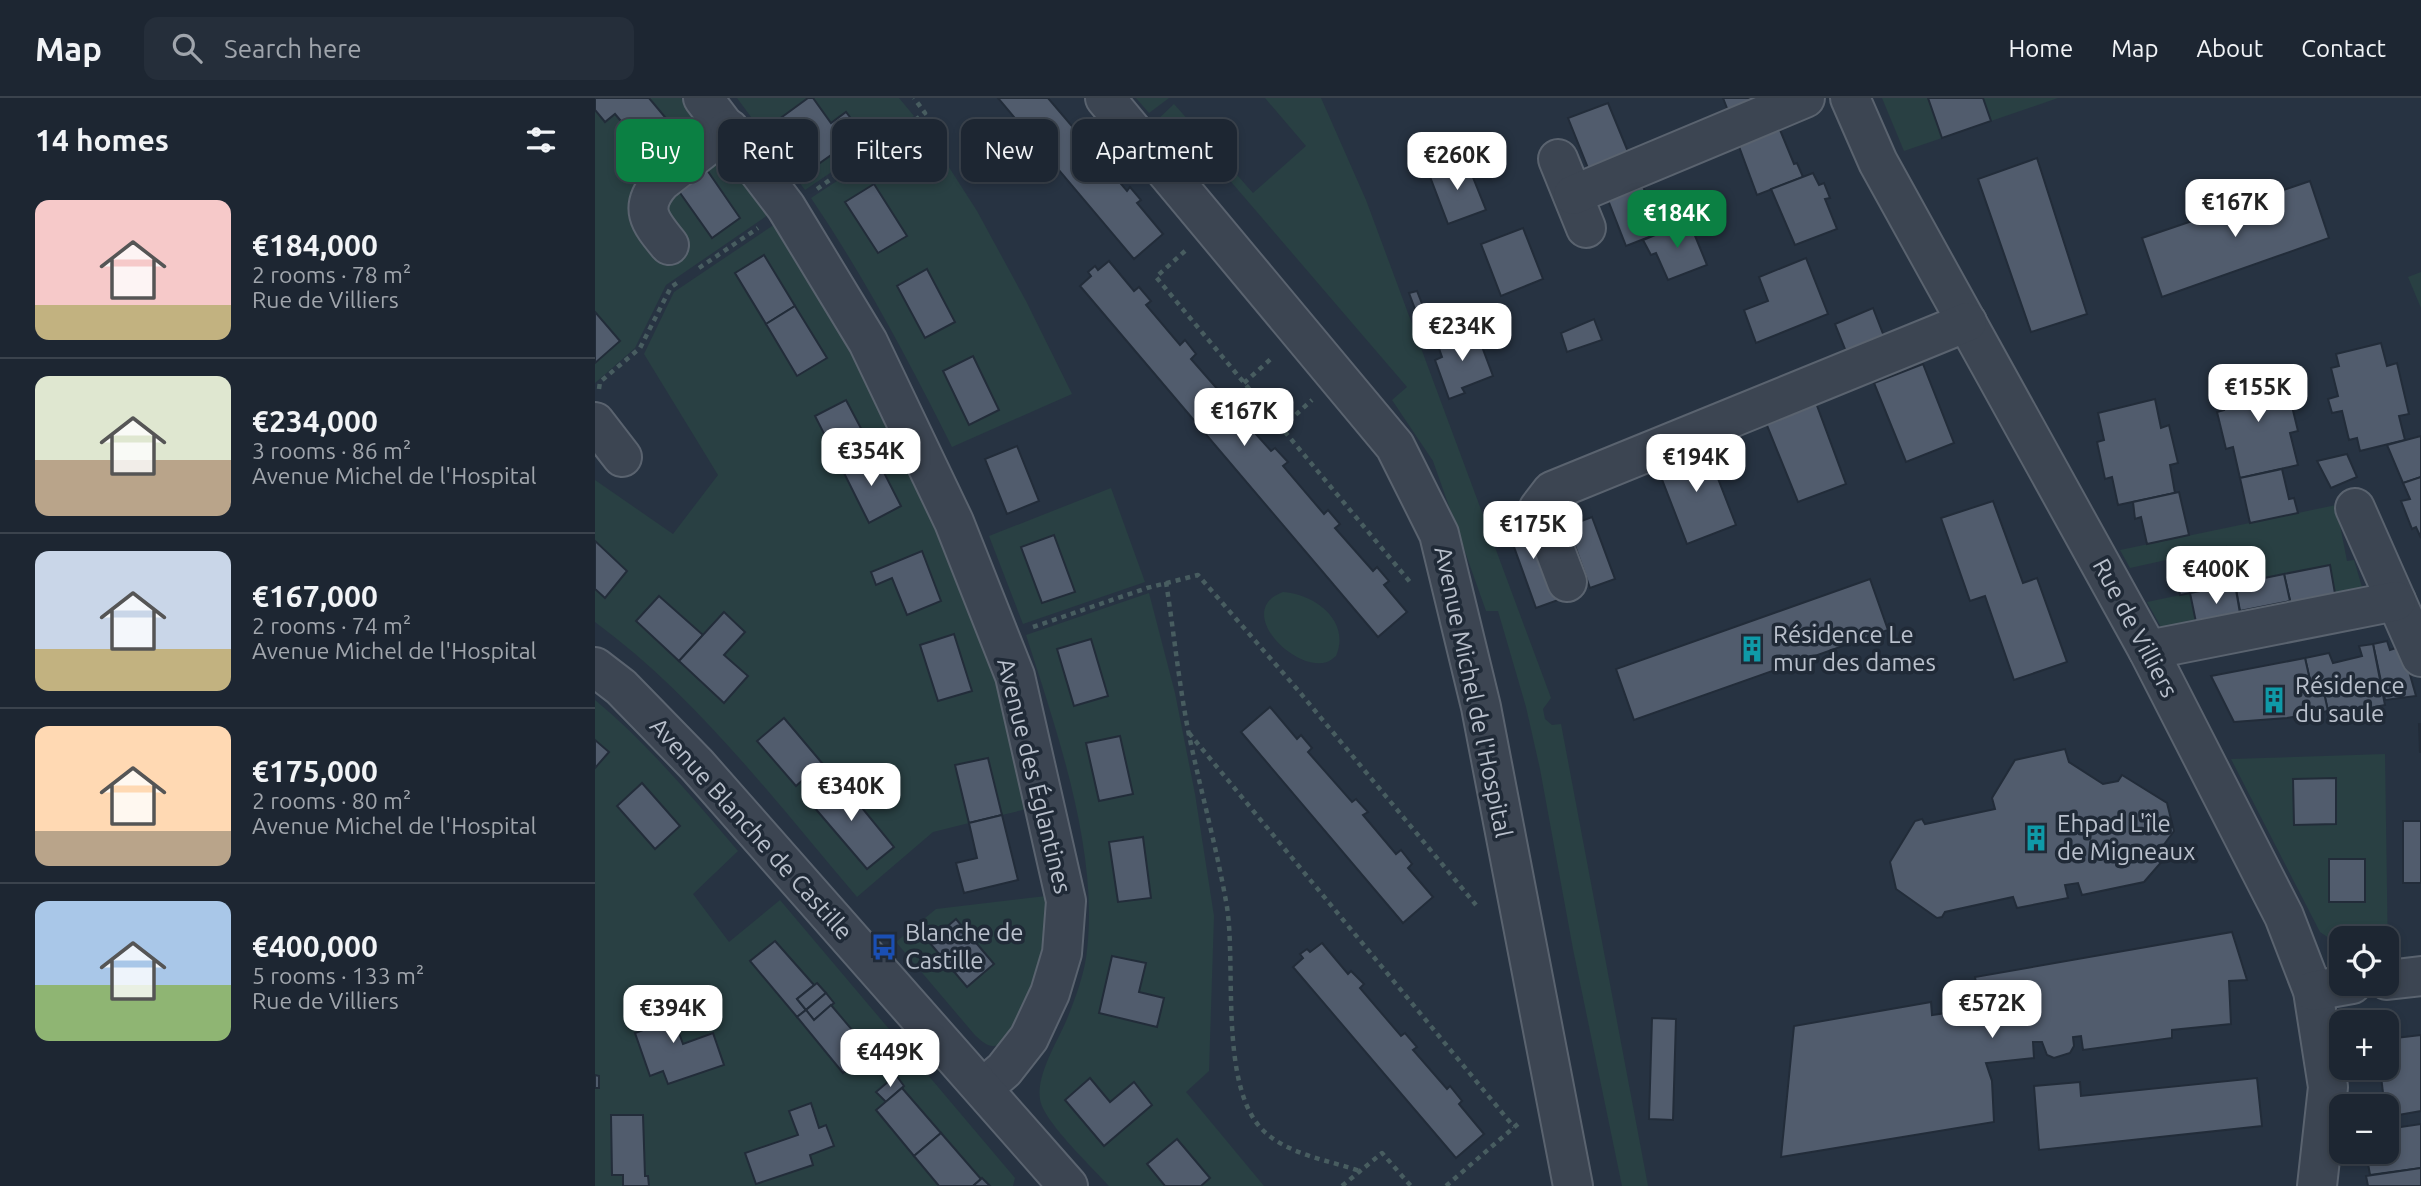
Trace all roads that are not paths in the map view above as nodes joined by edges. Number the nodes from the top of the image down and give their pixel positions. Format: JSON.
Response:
{"nodes":[{"id":1,"x":703,"y":98,"type":"edge"},
{"id":2,"x":1105,"y":98,"type":"edge"},
{"id":3,"x":1805,"y":98,"type":"edge"},
{"id":4,"x":1850,"y":98,"type":"edge"},
{"id":5,"x":721,"y":119,"type":"edge"},
{"id":6,"x":718,"y":138,"type":"edge"},
{"id":7,"x":1558,"y":159,"type":"dead end"},
{"id":8,"x":768,"y":182,"type":"edge"},
{"id":9,"x":682,"y":258,"type":"road end"},
{"id":10,"x":1967,"y":322,"type":"junction"},
{"id":11,"x":595,"y":422,"type":"edge"},
{"id":12,"x":622,"y":457,"type":"dead end"},
{"id":13,"x":2355,"y":508,"type":"dead end"},
{"id":14,"x":1567,"y":582,"type":"dead end"},
{"id":15,"x":2396,"y":601,"type":"junction"},
{"id":16,"x":2148,"y":650,"type":"junction"},
{"id":17,"x":2421,"y":657,"type":"edge"},
{"id":18,"x":595,"y":667,"type":"edge"},
{"id":19,"x":2421,"y":976,"type":"edge"},
{"id":20,"x":2399,"y":978,"type":"edge"},
{"id":21,"x":2329,"y":988,"type":"edge"},
{"id":22,"x":2313,"y":991,"type":"junction"},
{"id":23,"x":983,"y":1088,"type":"junction"},
{"id":24,"x":1052,"y":1180,"type":"edge"},
{"id":25,"x":1573,"y":1186,"type":"edge"},
{"id":26,"x":2317,"y":1186,"type":"edge"}],
"edges":[{"from":1,"to":5,"type":"street","name":"Avenue des Églantines"},
{"from":2,"to":25,"type":"street","name":"Avenue Michel de l'Hospital"},
{"from":3,"to":7,"type":"street"},
{"from":4,"to":10,"type":"street","name":"Rue de Villiers"},
{"from":6,"to":9,"type":"street"},
{"from":8,"to":23,"type":"street","name":"Avenue des Églantines"},
{"from":10,"to":14,"type":"street"},
{"from":10,"to":16,"type":"street","name":"Rue de Villiers"},
{"from":11,"to":12,"type":"street"},
{"from":13,"to":15,"type":"street"},
{"from":15,"to":16,"type":"street"},
{"from":15,"to":17,"type":"street"},
{"from":16,"to":22,"type":"street","name":"Rue de Villiers"},
{"from":18,"to":23,"type":"street","name":"Avenue Blanche de Castille"},
{"from":19,"to":20,"type":"street"},
{"from":21,"to":22,"type":"street"},
{"from":22,"to":26,"type":"street","name":"Rue de Villiers"},
{"from":23,"to":24,"type":"street","name":"Avenue Blanche de Castille"}]}
